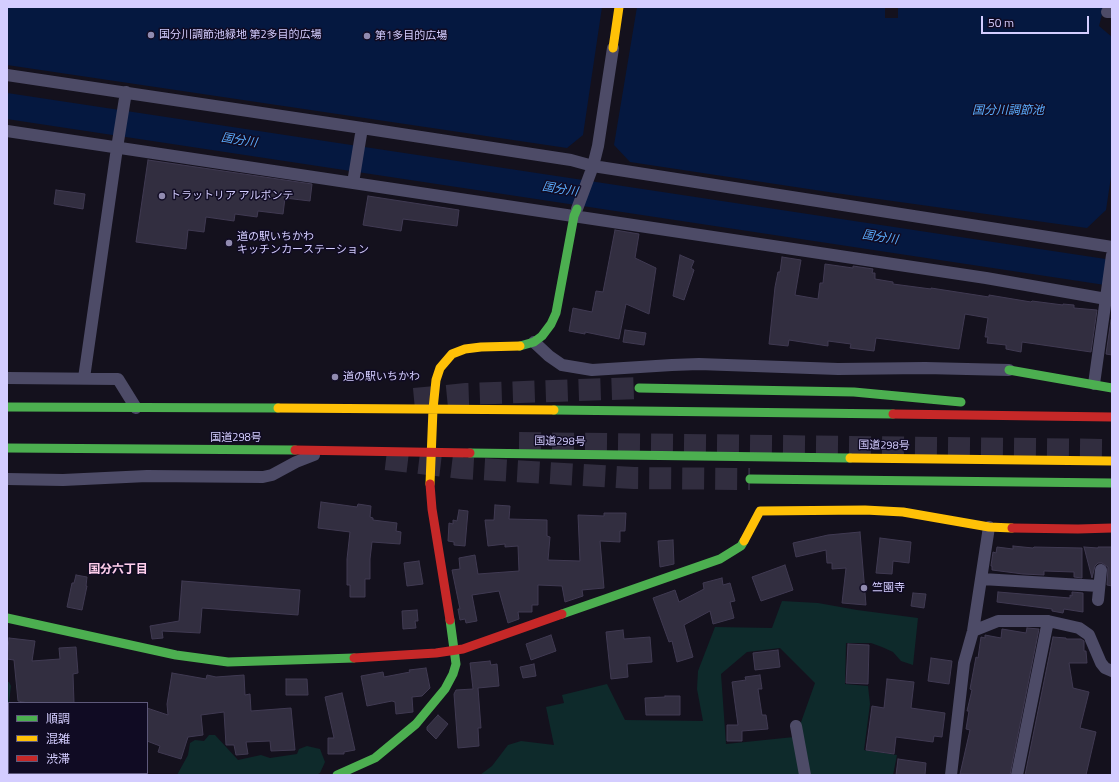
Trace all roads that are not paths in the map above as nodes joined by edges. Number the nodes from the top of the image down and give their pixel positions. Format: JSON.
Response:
{"nodes":[{"id":1,"x":619,"y":7,"type":"edge"},
{"id":2,"x":613,"y":48,"type":"joint"},
{"id":3,"x":7,"y":75,"type":"edge"},
{"id":4,"x":126,"y":92,"type":"junction"},
{"id":5,"x":362,"y":128,"type":"junction"},
{"id":6,"x":7,"y":131,"type":"edge"},
{"id":7,"x":117,"y":146,"type":"junction"},
{"id":8,"x":593,"y":166,"type":"junction"},
{"id":9,"x":353,"y":180,"type":"junction"},
{"id":10,"x":575,"y":213,"type":"junction"},
{"id":11,"x":1112,"y":247,"type":"edge"},
{"id":12,"x":1112,"y":255,"type":"edge"},
{"id":13,"x":1108,"y":297,"type":"edge"},
{"id":14,"x":534,"y":342,"type":"junction"},
{"id":15,"x":1010,"y":370,"type":"joint"},
{"id":16,"x":7,"y":378,"type":"edge"},
{"id":17,"x":84,"y":378,"type":"junction"},
{"id":18,"x":1094,"y":384,"type":"junction"},
{"id":19,"x":639,"y":388,"type":"tunnel mouth"},
{"id":20,"x":1112,"y":388,"type":"edge"},
{"id":21,"x":974,"y":404,"type":"dead end"},
{"id":22,"x":989,"y":406,"type":"dead end"},
{"id":23,"x":7,"y":407,"type":"edge"},
{"id":24,"x":136,"y":408,"type":"junction"},
{"id":25,"x":433,"y":409,"type":"junction"},
{"id":26,"x":1058,"y":416,"type":"junction"},
{"id":27,"x":1112,"y":417,"type":"edge"},
{"id":28,"x":7,"y":448,"type":"edge"},
{"id":29,"x":332,"y":450,"type":"junction"},
{"id":30,"x":431,"y":452,"type":"junction"},
{"id":31,"x":1112,"y":461,"type":"edge"},
{"id":32,"x":7,"y":479,"type":"edge"},
{"id":33,"x":750,"y":480,"type":"tunnel mouth"},
{"id":34,"x":1112,"y":483,"type":"edge"},
{"id":35,"x":989,"y":527,"type":"junction"},
{"id":36,"x":1112,"y":528,"type":"edge"},
{"id":37,"x":1101,"y":570,"type":"dead end"},
{"id":38,"x":982,"y":579,"type":"junction"},
{"id":39,"x":1100,"y":586,"type":"junction"},
{"id":40,"x":1098,"y":600,"type":"dead end"},
{"id":41,"x":7,"y":618,"type":"edge"},
{"id":42,"x":1048,"y":621,"type":"junction"},
{"id":43,"x":973,"y":631,"type":"junction"},
{"id":44,"x":455,"y":650,"type":"junction"},
{"id":45,"x":1112,"y":671,"type":"edge"},
{"id":46,"x":796,"y":726,"type":"dead end"},
{"id":47,"x":337,"y":775,"type":"edge"},
{"id":48,"x":805,"y":775,"type":"edge"},
{"id":49,"x":951,"y":775,"type":"edge"},
{"id":50,"x":1017,"y":775,"type":"edge"}],
"edges":[{"from":1,"to":2,"type":"main road"},
{"from":2,"to":8,"type":"street"},
{"from":3,"to":4,"type":"street"},
{"from":4,"to":5,"type":"street"},
{"from":4,"to":7,"type":"street"},
{"from":5,"to":8,"type":"street"},
{"from":5,"to":9,"type":"street"},
{"from":6,"to":7,"type":"street"},
{"from":7,"to":9,"type":"street"},
{"from":7,"to":17,"type":"street"},
{"from":8,"to":10,"type":"street"},
{"from":8,"to":11,"type":"street"},
{"from":9,"to":10,"type":"street"},
{"from":10,"to":13,"type":"street"},
{"from":10,"to":14,"type":"main road"},
{"from":12,"to":13,"type":"street"},
{"from":13,"to":18,"type":"street"},
{"from":14,"to":15,"type":"street"},
{"from":14,"to":25,"type":"main road"},
{"from":15,"to":18,"type":"main road"},
{"from":16,"to":17,"type":"street"},
{"from":17,"to":24,"type":"street"},
{"from":18,"to":20,"type":"main road"},
{"from":19,"to":21,"type":"main road"},
{"from":22,"to":26,"type":"main road"},
{"from":23,"to":24,"type":"main road"},
{"from":24,"to":25,"type":"main road"},
{"from":25,"to":26,"type":"main road"},
{"from":25,"to":30,"type":"main road"},
{"from":26,"to":27,"type":"main road"},
{"from":28,"to":29,"type":"main road","name":"国道298号"},
{"from":29,"to":30,"type":"main road","name":"国道298号"},
{"from":29,"to":32,"type":"street"},
{"from":30,"to":31,"type":"main road","name":"国道298号"},
{"from":30,"to":44,"type":"main road"},
{"from":33,"to":34,"type":"main road"},
{"from":35,"to":36,"type":"main road"},
{"from":35,"to":38,"type":"street"},
{"from":35,"to":44,"type":"main road"},
{"from":37,"to":39,"type":"street"},
{"from":38,"to":39,"type":"street"},
{"from":38,"to":43,"type":"street"},
{"from":39,"to":40,"type":"street"},
{"from":41,"to":44,"type":"main road"},
{"from":42,"to":43,"type":"street"},
{"from":42,"to":45,"type":"street"},
{"from":42,"to":50,"type":"street"},
{"from":43,"to":49,"type":"street"},
{"from":44,"to":47,"type":"main road"},
{"from":46,"to":48,"type":"street"}]}
